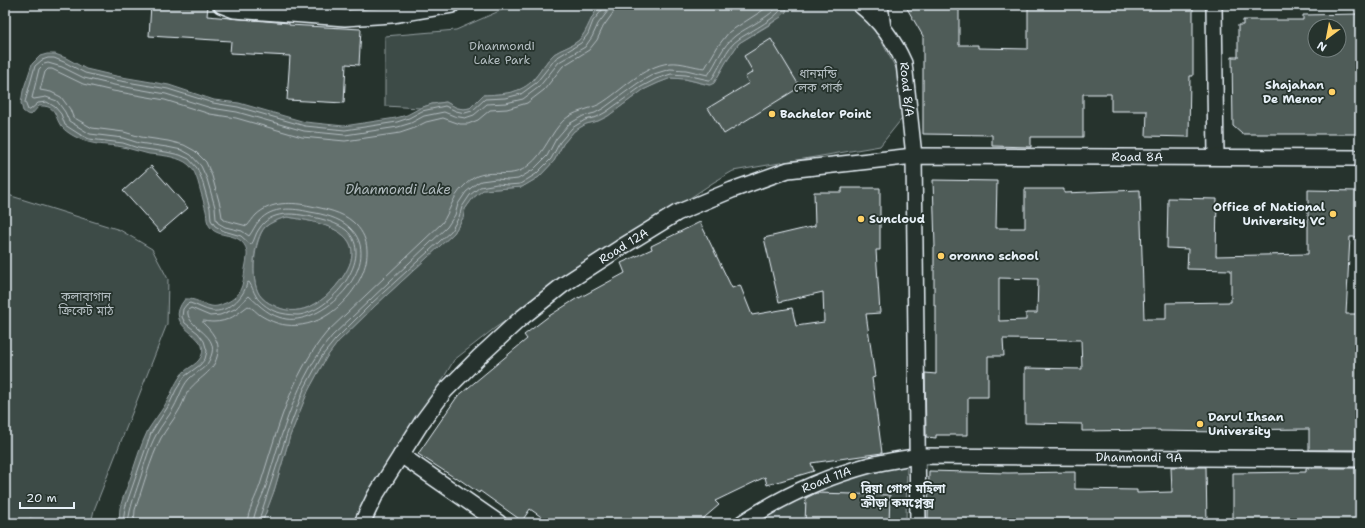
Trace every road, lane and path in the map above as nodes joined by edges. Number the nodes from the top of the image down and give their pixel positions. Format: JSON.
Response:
{"nodes":[{"id":1,"x":221,"y":5,"type":"edge"},
{"id":2,"x":452,"y":5,"type":"edge"},
{"id":3,"x":860,"y":5,"type":"edge"},
{"id":4,"x":880,"y":5,"type":"edge"},
{"id":5,"x":1214,"y":5,"type":"edge"},
{"id":6,"x":883,"y":28,"type":"junction"},
{"id":7,"x":914,"y":156,"type":"junction"},
{"id":8,"x":1216,"y":157,"type":"junction"},
{"id":9,"x":1360,"y":158,"type":"edge"},
{"id":10,"x":401,"y":455,"type":"junction"},
{"id":11,"x":918,"y":456,"type":"junction"},
{"id":12,"x":1360,"y":459,"type":"edge"},
{"id":13,"x":362,"y":523,"type":"edge"},
{"id":14,"x":499,"y":523,"type":"edge"},
{"id":15,"x":742,"y":523,"type":"edge"},
{"id":16,"x":918,"y":523,"type":"edge"}],
"edges":[{"from":1,"to":2,"type":"street"},
{"from":3,"to":6,"type":"street","name":"Road 8/A"},
{"from":4,"to":6,"type":"street","name":"Road 8/A"},
{"from":5,"to":8,"type":"street"},
{"from":6,"to":7,"type":"street","name":"Road 8/A"},
{"from":7,"to":8,"type":"street","name":"Road 8A"},
{"from":7,"to":10,"type":"street","name":"Road 12A"},
{"from":7,"to":11,"type":"street","name":"Road 8/A"},
{"from":8,"to":9,"type":"street","name":"Road 8A"},
{"from":10,"to":13,"type":"street","name":"Road 12A"},
{"from":10,"to":14,"type":"street"},
{"from":11,"to":12,"type":"street","name":"Dhanmondi 9A"},
{"from":11,"to":15,"type":"street","name":"Road 11A"},
{"from":11,"to":16,"type":"street","name":"Road 8/A"}]}
